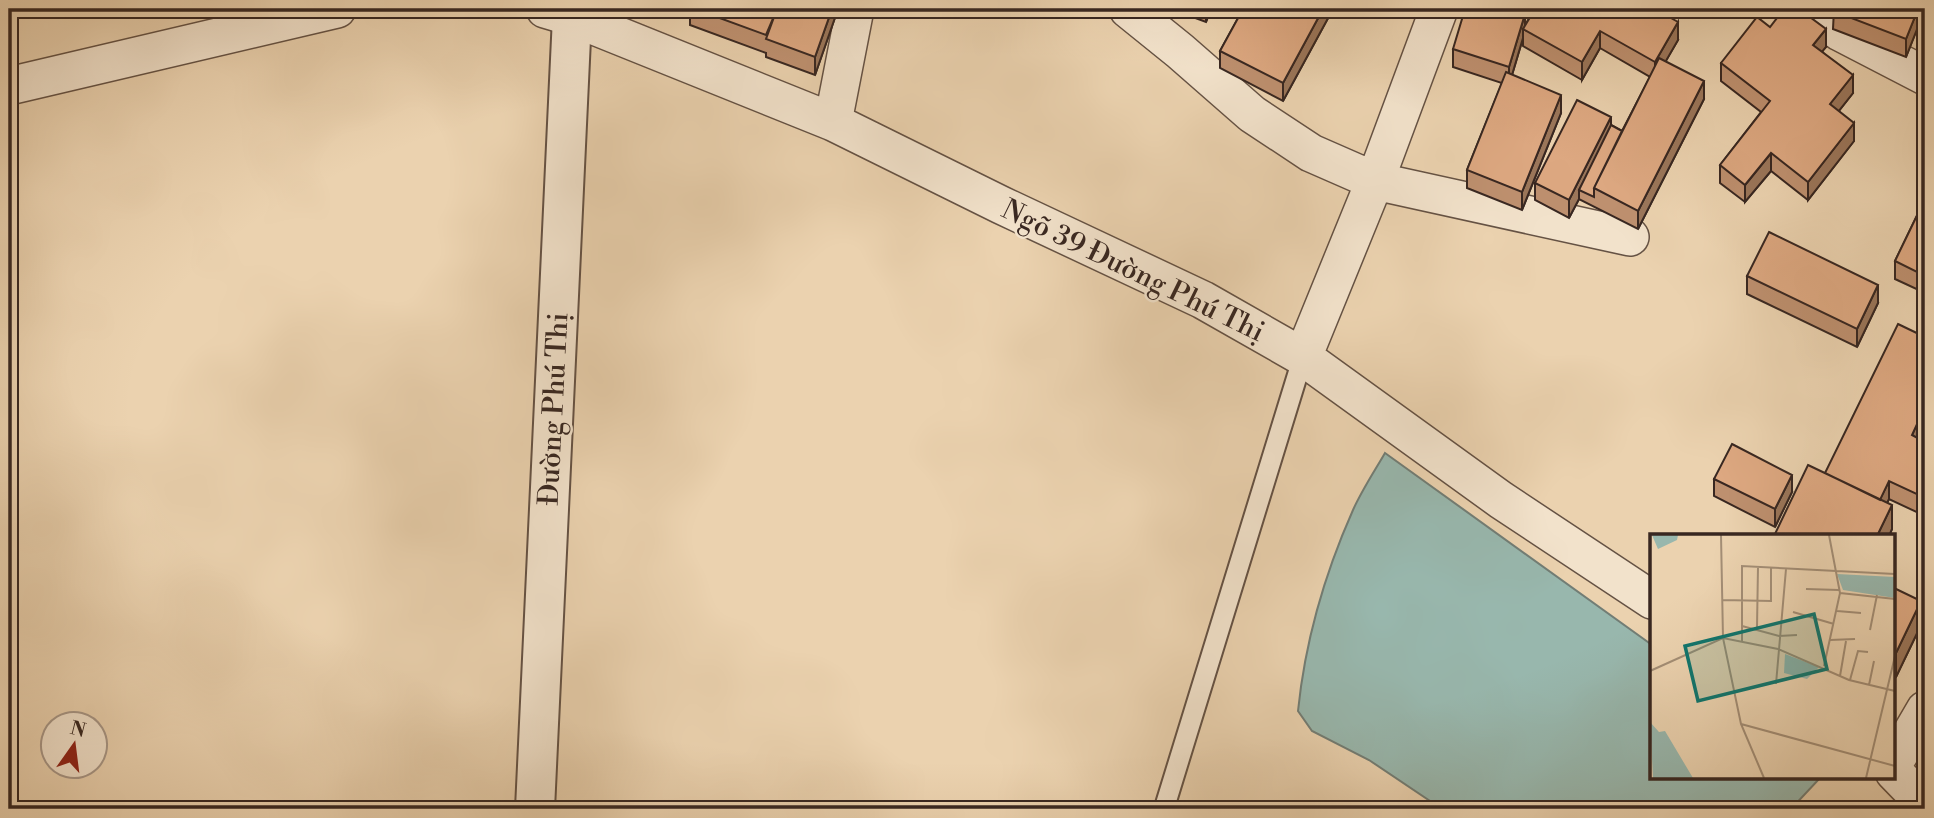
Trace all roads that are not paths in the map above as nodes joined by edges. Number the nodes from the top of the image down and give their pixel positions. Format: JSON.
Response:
{"nodes":[{"id":1,"x":337,"y":9,"type":"edge"},
{"id":2,"x":855,"y":9,"type":"edge"},
{"id":3,"x":1128,"y":9,"type":"edge"},
{"id":4,"x":1439,"y":9,"type":"edge"},
{"id":5,"x":1807,"y":9,"type":"edge"},
{"id":6,"x":564,"y":11,"type":"edge"},
{"id":7,"x":1925,"y":76,"type":"edge"},
{"id":8,"x":9,"y":86,"type":"edge"},
{"id":9,"x":833,"y":122,"type":"junction"},
{"id":10,"x":1375,"y":181,"type":"junction"},
{"id":11,"x":1630,"y":237,"type":"dead end"},
{"id":12,"x":1303,"y":358,"type":"junction"},
{"id":13,"x":1650,"y":599,"type":"edge"},
{"id":14,"x":1925,"y":710,"type":"edge"},
{"id":15,"x":1896,"y":759,"type":"edge"},
{"id":16,"x":1896,"y":774,"type":"edge"},
{"id":17,"x":1925,"y":804,"type":"edge"},
{"id":18,"x":535,"y":809,"type":"edge"},
{"id":19,"x":1164,"y":809,"type":"edge"}],
"edges":[{"from":1,"to":8,"type":"street"},
{"from":2,"to":9,"type":"street"},
{"from":3,"to":10,"type":"street"},
{"from":4,"to":10,"type":"street"},
{"from":5,"to":7,"type":"street"},
{"from":6,"to":9,"type":"street","name":"Ngõ 39 Đường Phú Thị"},
{"from":6,"to":18,"type":"street","name":"Đường Phú Thị"},
{"from":9,"to":12,"type":"street","name":"Ngõ 39 Đường Phú Thị"},
{"from":10,"to":11,"type":"street"},
{"from":10,"to":12,"type":"street"},
{"from":12,"to":13,"type":"street","name":"Ngõ 39 Đường Phú Thị"},
{"from":12,"to":19,"type":"lane"},
{"from":14,"to":15,"type":"street"},
{"from":16,"to":17,"type":"street"}]}
